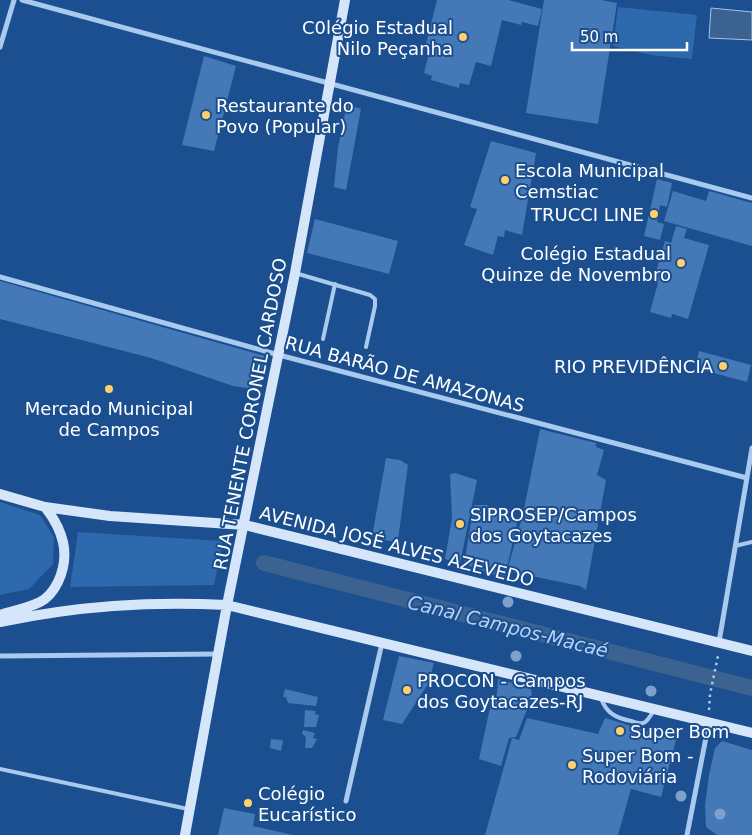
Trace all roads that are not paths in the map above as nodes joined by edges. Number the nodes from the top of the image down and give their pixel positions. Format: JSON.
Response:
{"nodes":[{"id":1,"x":14,"y":0,"type":"edge"},
{"id":2,"x":22,"y":0,"type":"edge"},
{"id":3,"x":345,"y":0,"type":"edge"},
{"id":4,"x":0,"y":48,"type":"edge"},
{"id":5,"x":330,"y":82,"type":"junction"},
{"id":6,"x":752,"y":198,"type":"edge"},
{"id":7,"x":295,"y":273,"type":"junction"},
{"id":8,"x":0,"y":277,"type":"edge"},
{"id":9,"x":335,"y":284,"type":"junction"},
{"id":10,"x":323,"y":339,"type":"dead end"},
{"id":11,"x":366,"y":346,"type":"dead end"},
{"id":12,"x":279,"y":355,"type":"junction"},
{"id":13,"x":752,"y":448,"type":"edge"},
{"id":14,"x":747,"y":478,"type":"junction"},
{"id":15,"x":0,"y":494,"type":"edge"},
{"id":16,"x":45,"y":507,"type":"junction"},
{"id":17,"x":244,"y":525,"type":"junction"},
{"id":18,"x":752,"y":542,"type":"edge"},
{"id":19,"x":735,"y":546,"type":"junction"},
{"id":20,"x":227,"y":605,"type":"junction"},
{"id":21,"x":0,"y":619,"type":"edge"},
{"id":22,"x":383,"y":642,"type":"junction"},
{"id":23,"x":718,"y":642,"type":"junction"},
{"id":24,"x":752,"y":651,"type":"edge"},
{"id":25,"x":219,"y":654,"type":"junction"},
{"id":26,"x":0,"y":656,"type":"edge"},
{"id":27,"x":600,"y":696,"type":"junction"},
{"id":28,"x":656,"y":709,"type":"junction"},
{"id":29,"x":709,"y":721,"type":"junction"},
{"id":30,"x":752,"y":733,"type":"edge"},
{"id":31,"x":0,"y":770,"type":"edge"},
{"id":32,"x":346,"y":801,"type":"dead end"},
{"id":33,"x":190,"y":809,"type":"junction"},
{"id":34,"x":185,"y":835,"type":"edge"},
{"id":35,"x":688,"y":835,"type":"edge"}],
"edges":[{"from":1,"to":4,"type":"street"},
{"from":2,"to":5,"type":"street"},
{"from":3,"to":5,"type":"main road","name":"RUA TENENTE CORONEL CARDOSO"},
{"from":5,"to":6,"type":"street"},
{"from":5,"to":7,"type":"main road","name":"RUA TENENTE CORONEL CARDOSO"},
{"from":7,"to":9,"type":"lane"},
{"from":7,"to":12,"type":"main road","name":"RUA TENENTE CORONEL CARDOSO"},
{"from":8,"to":12,"type":"street","name":"RUA BARÃO DE AMAZONAS"},
{"from":9,"to":10,"type":"lane"},
{"from":9,"to":11,"type":"lane"},
{"from":12,"to":14,"type":"street","name":"RUA BARÃO DE AMAZONAS"},
{"from":12,"to":17,"type":"main road","name":"RUA TENENTE CORONEL CARDOSO"},
{"from":13,"to":14,"type":"street"},
{"from":14,"to":19,"type":"street"},
{"from":15,"to":16,"type":"main road","name":"AVENIDA JOSÉ ALVES AZEVEDO"},
{"from":16,"to":17,"type":"main road","name":"AVENIDA JOSÉ ALVES AZEVEDO"},
{"from":16,"to":21,"type":"main road"},
{"from":17,"to":20,"type":"main road","name":"RUA TENENTE CORONEL CARDOSO"},
{"from":17,"to":23,"type":"main road","name":"AVENIDA JOSÉ ALVES AZEVEDO"},
{"from":18,"to":19,"type":"lane"},
{"from":19,"to":23,"type":"street"},
{"from":20,"to":21,"type":"main road"},
{"from":20,"to":22,"type":"main road"},
{"from":20,"to":25,"type":"main road","name":"RUA TENENTE CORONEL CARDOSO"},
{"from":22,"to":27,"type":"main road"},
{"from":22,"to":32,"type":"street"},
{"from":23,"to":24,"type":"main road","name":"AVENIDA JOSÉ ALVES AZEVEDO"},
{"from":25,"to":26,"type":"street"},
{"from":25,"to":33,"type":"main road","name":"RUA TENENTE CORONEL CARDOSO"},
{"from":27,"to":28,"type":"main road"},
{"from":27,"to":28,"type":"lane"},
{"from":28,"to":29,"type":"main road"},
{"from":29,"to":30,"type":"main road"},
{"from":29,"to":35,"type":"street"},
{"from":31,"to":33,"type":"lane"},
{"from":33,"to":34,"type":"main road","name":"RUA TENENTE CORONEL CARDOSO"}]}
